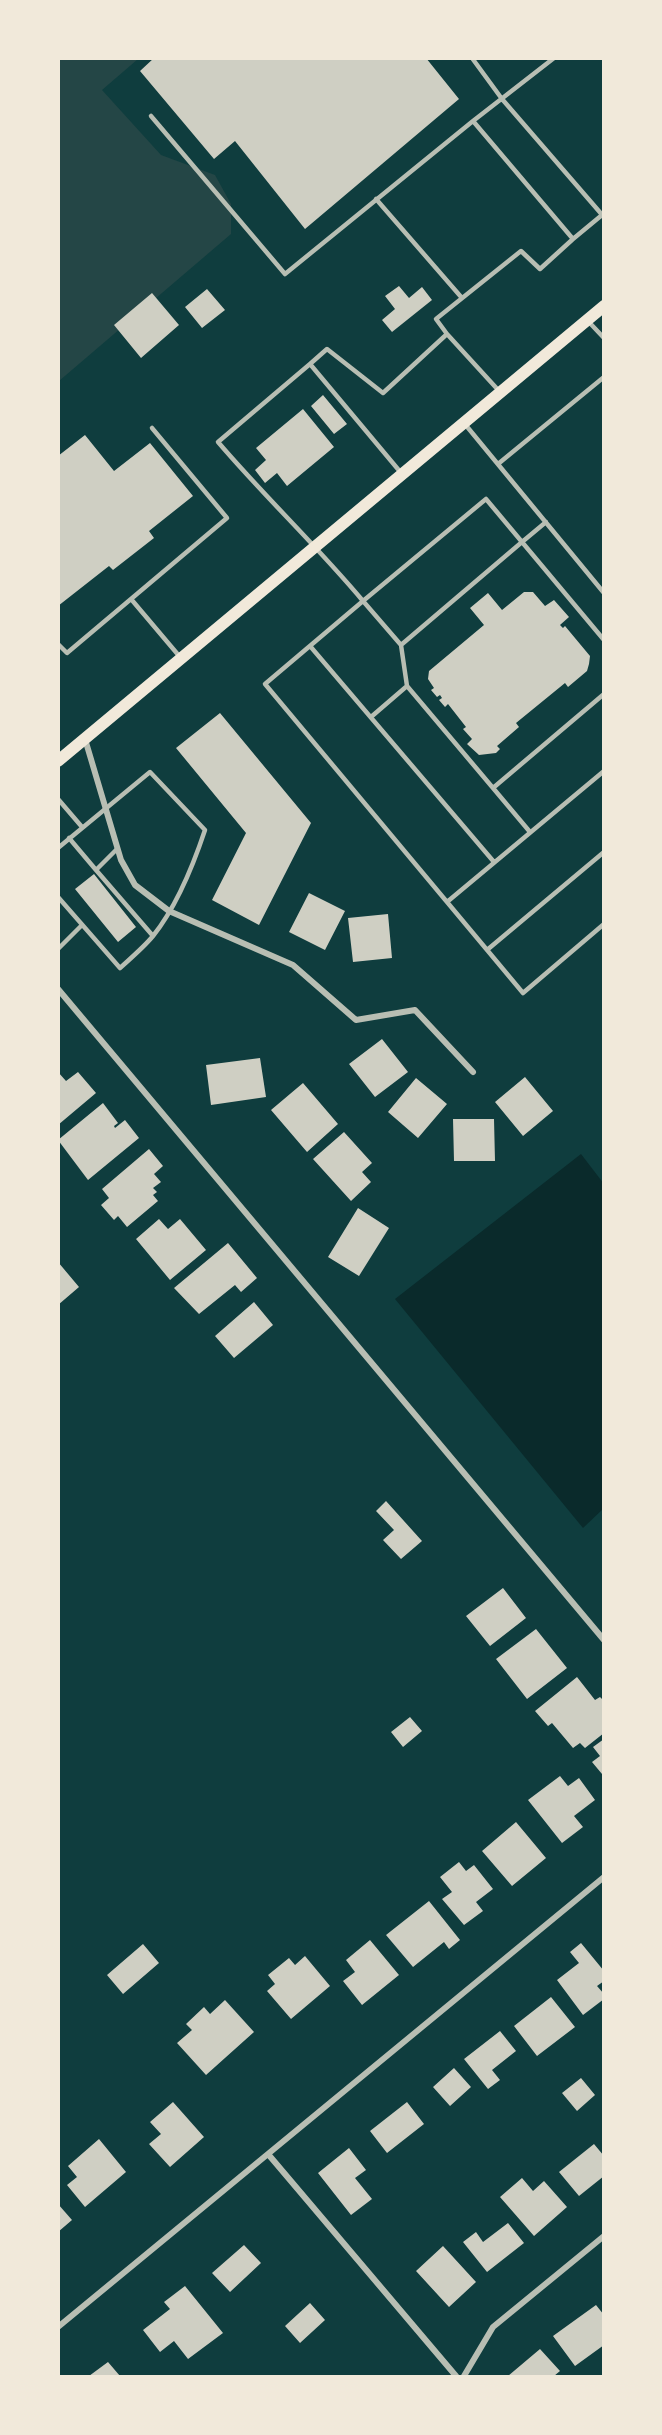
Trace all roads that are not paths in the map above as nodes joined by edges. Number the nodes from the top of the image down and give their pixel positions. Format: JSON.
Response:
{"nodes":[{"id":1,"x":554,"y":58,"type":"edge"},
{"id":2,"x":472,"y":59,"type":"edge"},
{"id":3,"x":502,"y":99,"type":"junction"},
{"id":4,"x":151,"y":116,"type":"dead end"},
{"id":5,"x":473,"y":121,"type":"junction"},
{"id":6,"x":376,"y":199,"type":"junction"},
{"id":7,"x":603,"y":216,"type":"edge"},
{"id":8,"x":573,"y":239,"type":"junction"},
{"id":9,"x":462,"y":298,"type":"junction"},
{"id":10,"x":603,"y":306,"type":"edge"},
{"id":11,"x":587,"y":320,"type":"junction"},
{"id":12,"x":447,"y":334,"type":"junction"},
{"id":13,"x":603,"y":338,"type":"edge"},
{"id":14,"x":310,"y":364,"type":"junction"},
{"id":15,"x":603,"y":377,"type":"edge"},
{"id":16,"x":500,"y":393,"type":"junction"},
{"id":17,"x":464,"y":423,"type":"junction"},
{"id":18,"x":152,"y":428,"type":"dead end"},
{"id":19,"x":498,"y":464,"type":"junction"},
{"id":20,"x":402,"y":474,"type":"junction"},
{"id":21,"x":546,"y":522,"type":"junction"},
{"id":22,"x":522,"y":542,"type":"junction"},
{"id":23,"x":317,"y":545,"type":"junction"},
{"id":24,"x":603,"y":593,"type":"edge"},
{"id":25,"x":131,"y":599,"type":"junction"},
{"id":26,"x":363,"y":601,"type":"junction"},
{"id":27,"x":603,"y":639,"type":"edge"},
{"id":28,"x":58,"y":644,"type":"edge"},
{"id":29,"x":401,"y":645,"type":"junction"},
{"id":30,"x":310,"y":646,"type":"junction"},
{"id":31,"x":181,"y":659,"type":"junction"},
{"id":32,"x":407,"y":686,"type":"junction"},
{"id":33,"x":603,"y":694,"type":"edge"},
{"id":34,"x":372,"y":717,"type":"junction"},
{"id":35,"x":85,"y":739,"type":"junction"},
{"id":36,"x":59,"y":759,"type":"edge"},
{"id":37,"x":603,"y":771,"type":"edge"},
{"id":38,"x":493,"y":788,"type":"junction"},
{"id":39,"x":58,"y":799,"type":"edge"},
{"id":40,"x":106,"y":807,"type":"junction"},
{"id":41,"x":82,"y":827,"type":"junction"},
{"id":42,"x":530,"y":832,"type":"junction"},
{"id":43,"x":69,"y":838,"type":"junction"},
{"id":44,"x":58,"y":848,"type":"edge"},
{"id":45,"x":117,"y":849,"type":"junction"},
{"id":46,"x":603,"y":852,"type":"edge"},
{"id":47,"x":494,"y":862,"type":"junction"},
{"id":48,"x":96,"y":870,"type":"junction"},
{"id":49,"x":58,"y":897,"type":"edge"},
{"id":50,"x":447,"y":902,"type":"junction"},
{"id":51,"x":169,"y":911,"type":"junction"},
{"id":52,"x":603,"y":924,"type":"edge"},
{"id":53,"x":82,"y":925,"type":"junction"},
{"id":54,"x":153,"y":936,"type":"junction"},
{"id":55,"x":58,"y":949,"type":"edge"},
{"id":56,"x":487,"y":950,"type":"junction"},
{"id":57,"x":58,"y":988,"type":"edge"},
{"id":58,"x":473,"y":1072,"type":"dead end"},
{"id":59,"x":603,"y":1640,"type":"edge"},
{"id":60,"x":603,"y":1877,"type":"edge"},
{"id":61,"x":268,"y":2154,"type":"junction"},
{"id":62,"x":603,"y":2236,"type":"edge"},
{"id":63,"x":58,"y":2327,"type":"edge"},
{"id":64,"x":456,"y":2376,"type":"edge"},
{"id":65,"x":464,"y":2376,"type":"edge"}],
"edges":[{"from":1,"to":3,"type":"lane"},
{"from":2,"to":3,"type":"lane"},
{"from":3,"to":5,"type":"lane"},
{"from":3,"to":7,"type":"lane"},
{"from":4,"to":6,"type":"lane"},
{"from":5,"to":6,"type":"lane"},
{"from":5,"to":8,"type":"lane"},
{"from":6,"to":9,"type":"lane"},
{"from":7,"to":8,"type":"lane"},
{"from":8,"to":9,"type":"lane"},
{"from":9,"to":12,"type":"lane"},
{"from":10,"to":11,"type":"main road"},
{"from":11,"to":13,"type":"lane"},
{"from":11,"to":16,"type":"main road"},
{"from":12,"to":14,"type":"lane"},
{"from":12,"to":16,"type":"lane"},
{"from":14,"to":20,"type":"lane"},
{"from":14,"to":23,"type":"lane"},
{"from":15,"to":19,"type":"lane"},
{"from":16,"to":17,"type":"main road"},
{"from":17,"to":19,"type":"lane"},
{"from":17,"to":20,"type":"main road"},
{"from":18,"to":25,"type":"lane"},
{"from":19,"to":21,"type":"lane"},
{"from":20,"to":23,"type":"main road"},
{"from":21,"to":22,"type":"lane"},
{"from":21,"to":24,"type":"lane"},
{"from":22,"to":26,"type":"lane"},
{"from":22,"to":27,"type":"lane"},
{"from":22,"to":29,"type":"lane"},
{"from":23,"to":26,"type":"lane"},
{"from":23,"to":31,"type":"main road"},
{"from":25,"to":28,"type":"lane"},
{"from":25,"to":31,"type":"lane"},
{"from":26,"to":29,"type":"lane"},
{"from":26,"to":30,"type":"lane"},
{"from":29,"to":32,"type":"lane"},
{"from":30,"to":34,"type":"lane"},
{"from":30,"to":50,"type":"lane"},
{"from":31,"to":35,"type":"main road"},
{"from":32,"to":34,"type":"lane"},
{"from":32,"to":38,"type":"lane"},
{"from":33,"to":38,"type":"lane"},
{"from":34,"to":47,"type":"lane"},
{"from":35,"to":36,"type":"main road"},
{"from":35,"to":40,"type":"street"},
{"from":37,"to":42,"type":"lane"},
{"from":38,"to":42,"type":"lane"},
{"from":39,"to":41,"type":"lane"},
{"from":40,"to":41,"type":"lane"},
{"from":40,"to":45,"type":"street"},
{"from":40,"to":51,"type":"lane"},
{"from":41,"to":43,"type":"lane"},
{"from":42,"to":47,"type":"lane"},
{"from":43,"to":44,"type":"lane"},
{"from":43,"to":48,"type":"lane"},
{"from":45,"to":48,"type":"lane"},
{"from":45,"to":51,"type":"street"},
{"from":46,"to":56,"type":"lane"},
{"from":47,"to":50,"type":"lane"},
{"from":48,"to":54,"type":"lane"},
{"from":49,"to":53,"type":"lane"},
{"from":50,"to":56,"type":"lane"},
{"from":51,"to":54,"type":"lane"},
{"from":51,"to":58,"type":"street"},
{"from":52,"to":56,"type":"lane"},
{"from":53,"to":54,"type":"lane"},
{"from":53,"to":55,"type":"lane"},
{"from":57,"to":59,"type":"street"},
{"from":60,"to":61,"type":"street"},
{"from":61,"to":63,"type":"street"},
{"from":61,"to":64,"type":"street"},
{"from":62,"to":65,"type":"street"}]}
